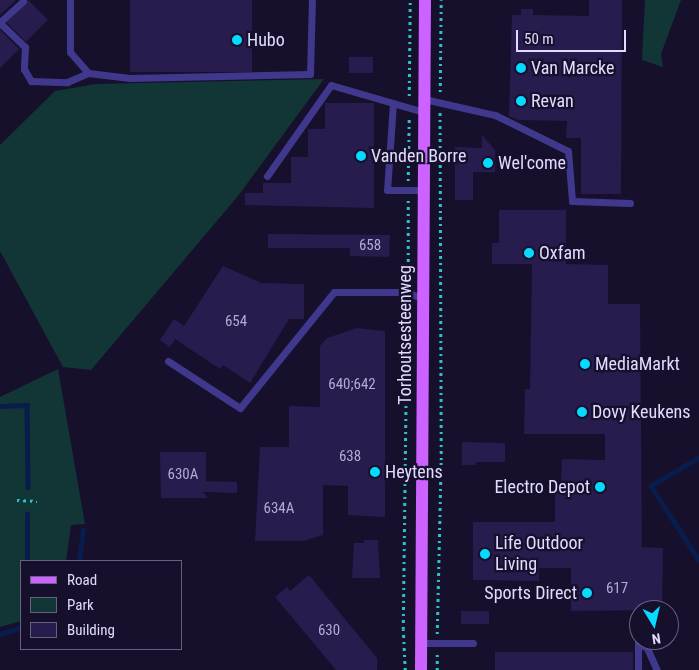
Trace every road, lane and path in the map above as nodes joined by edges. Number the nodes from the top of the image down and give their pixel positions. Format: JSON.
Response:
{"nodes":[{"id":1,"x":70,"y":0,"type":"edge"},
{"id":2,"x":312,"y":0,"type":"edge"},
{"id":3,"x":410,"y":0,"type":"edge"},
{"id":4,"x":425,"y":0,"type":"edge"},
{"id":5,"x":441,"y":0,"type":"edge"},
{"id":6,"x":23,"y":1,"type":"edge"},
{"id":7,"x":0,"y":22,"type":"edge"},
{"id":8,"x":88,"y":73,"type":"junction"},
{"id":9,"x":424,"y":99,"type":"junction"},
{"id":10,"x":440,"y":102,"type":"junction"},
{"id":11,"x":393,"y":103,"type":"junction"},
{"id":12,"x":409,"y":107,"type":"junction"},
{"id":13,"x":424,"y":112,"type":"junction"},
{"id":14,"x":267,"y":176,"type":"dead end"},
{"id":15,"x":408,"y":190,"type":"junction"},
{"id":16,"x":424,"y":190,"type":"junction"},
{"id":17,"x":630,"y":203,"type":"dead end"},
{"id":18,"x":408,"y":292,"type":"junction"},
{"id":19,"x":423,"y":299,"type":"junction"},
{"id":20,"x":168,"y":361,"type":"dead end"},
{"id":21,"x":17,"y":500,"type":"dead end"},
{"id":22,"x":37,"y":501,"type":"dead end"},
{"id":23,"x":421,"y":643,"type":"junction"},
{"id":24,"x":437,"y":643,"type":"junction"},
{"id":25,"x":473,"y":643,"type":"dead end"},
{"id":26,"x":638,"y":650,"type":"edge"},
{"id":27,"x":649,"y":650,"type":"edge"},
{"id":28,"x":405,"y":670,"type":"edge"},
{"id":29,"x":421,"y":670,"type":"edge"},
{"id":30,"x":437,"y":670,"type":"edge"},
{"id":31,"x":638,"y":670,"type":"edge"},
{"id":32,"x":657,"y":670,"type":"edge"}],
"edges":[{"from":1,"to":8,"type":"lane"},
{"from":2,"to":8,"type":"lane"},
{"from":3,"to":12,"type":"path"},
{"from":4,"to":9,"type":"main road","name":"Torhoutsesteenweg"},
{"from":5,"to":10,"type":"path"},
{"from":6,"to":7,"type":"lane"},
{"from":7,"to":8,"type":"lane"},
{"from":9,"to":10,"type":"lane"},
{"from":9,"to":13,"type":"main road","name":"Torhoutsesteenweg"},
{"from":10,"to":17,"type":"lane"},
{"from":10,"to":24,"type":"path"},
{"from":11,"to":12,"type":"lane"},
{"from":11,"to":14,"type":"lane"},
{"from":11,"to":15,"type":"lane"},
{"from":12,"to":13,"type":"lane"},
{"from":12,"to":15,"type":"path"},
{"from":13,"to":16,"type":"main road","name":"Torhoutsesteenweg"},
{"from":15,"to":16,"type":"lane"},
{"from":15,"to":18,"type":"path"},
{"from":16,"to":19,"type":"main road","name":"Torhoutsesteenweg"},
{"from":18,"to":19,"type":"lane"},
{"from":18,"to":20,"type":"lane"},
{"from":18,"to":28,"type":"path"},
{"from":19,"to":23,"type":"main road","name":"Torhoutsesteenweg"},
{"from":21,"to":22,"type":"path"},
{"from":23,"to":24,"type":"lane"},
{"from":23,"to":29,"type":"main road","name":"Torhoutsesteenweg"},
{"from":24,"to":25,"type":"lane"},
{"from":24,"to":30,"type":"path"},
{"from":26,"to":31,"type":"lane"},
{"from":27,"to":32,"type":"lane"}]}
